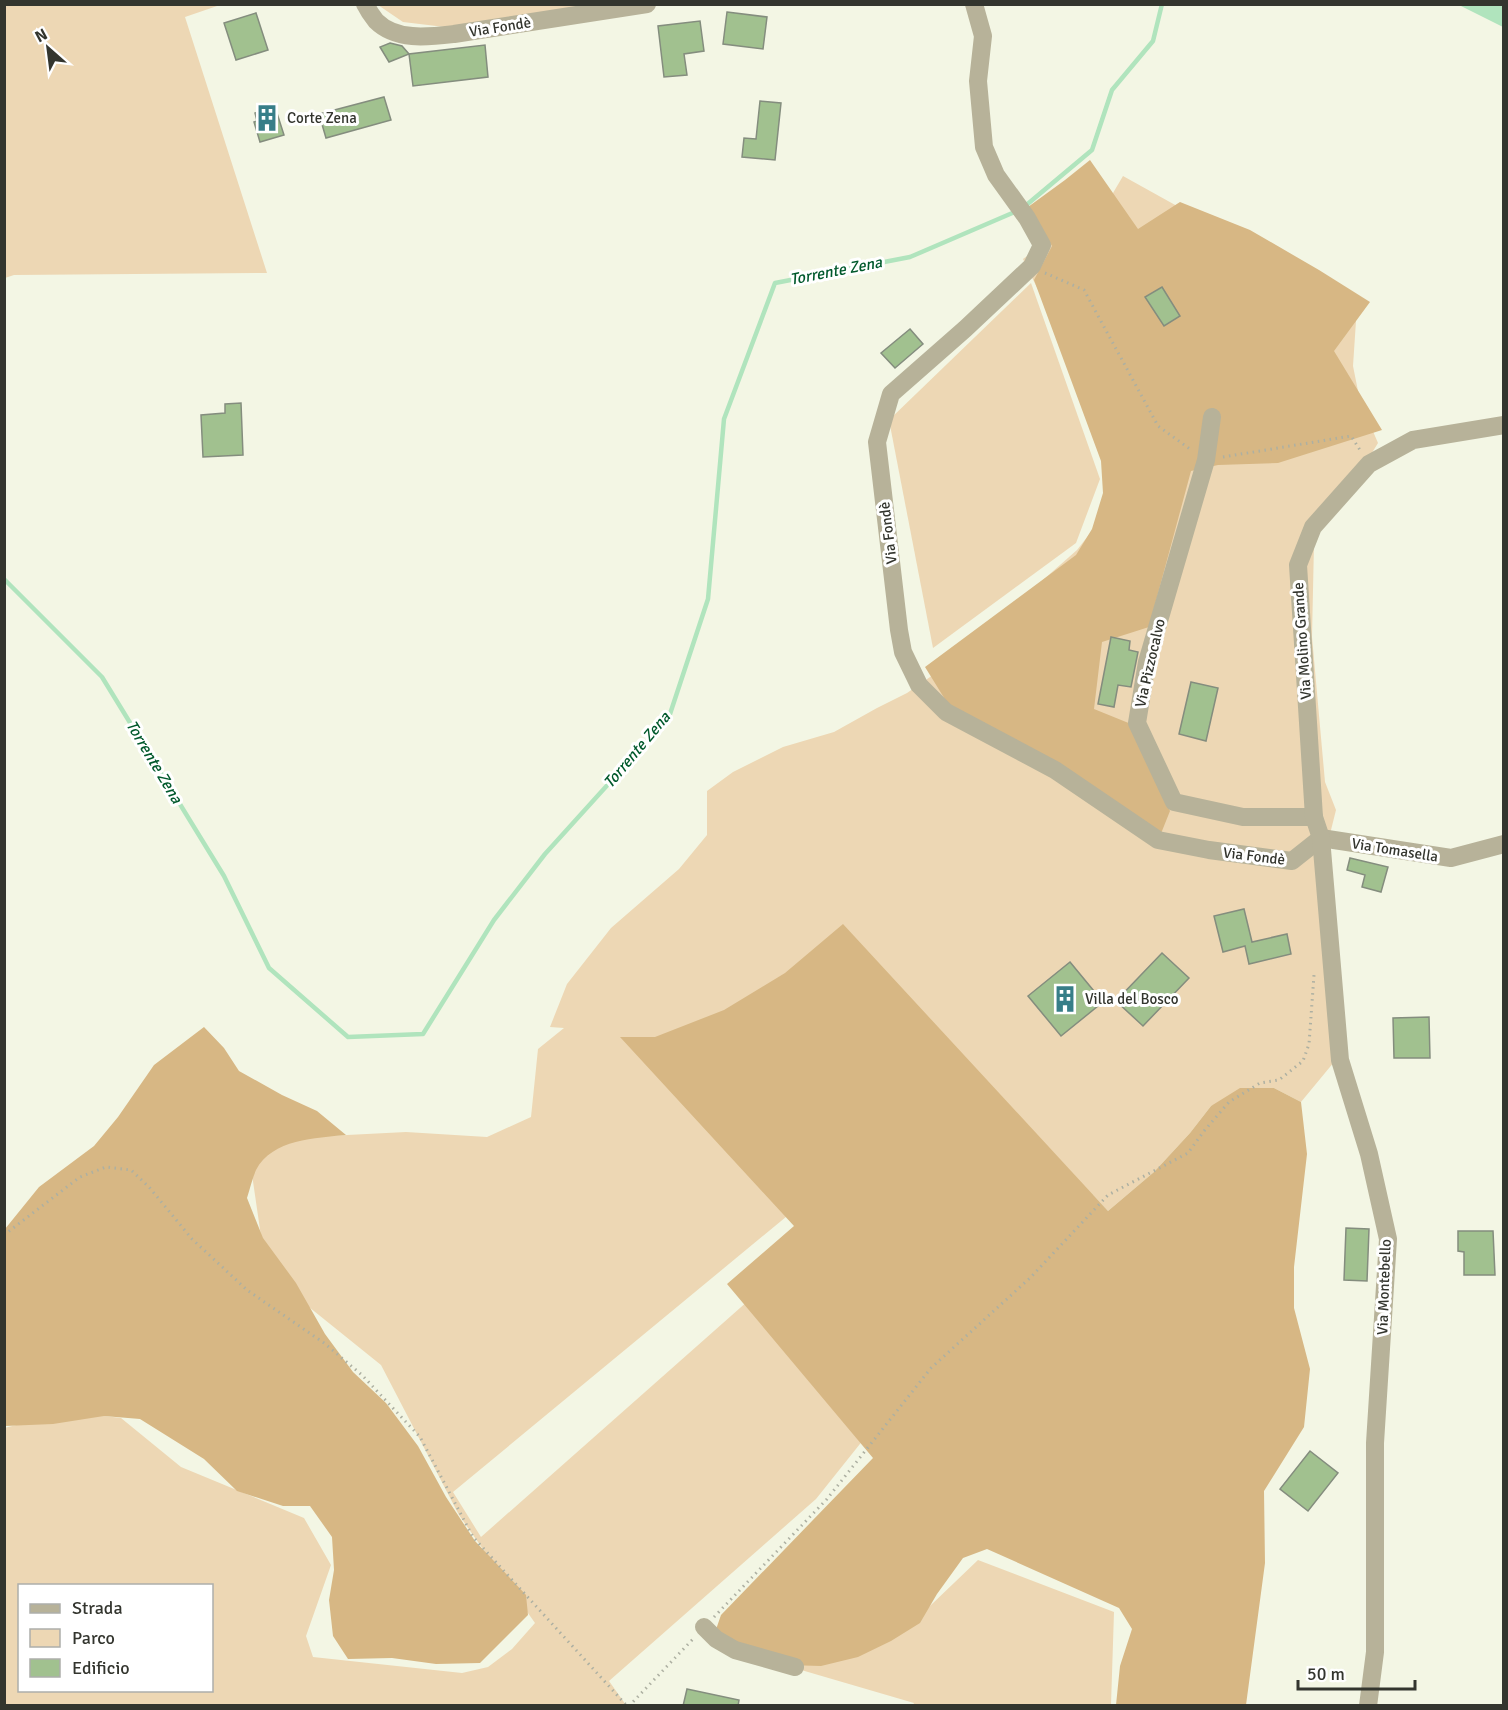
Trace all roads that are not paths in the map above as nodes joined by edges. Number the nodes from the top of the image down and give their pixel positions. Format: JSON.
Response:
{"nodes":[{"id":1,"x":365,"y":4,"type":"edge"},
{"id":2,"x":647,"y":4,"type":"edge"},
{"id":3,"x":974,"y":5,"type":"edge"},
{"id":4,"x":1212,"y":417,"type":"dead end"},
{"id":5,"x":1503,"y":425,"type":"edge"},
{"id":6,"x":1314,"y":817,"type":"junction"},
{"id":7,"x":1321,"y":838,"type":"junction"},
{"id":8,"x":1503,"y":844,"type":"edge"},
{"id":9,"x":704,"y":1627,"type":"road end"},
{"id":10,"x":795,"y":1667,"type":"dead end"},
{"id":11,"x":1368,"y":1706,"type":"edge"}],
"edges":[{"from":1,"to":2,"type":"street","name":"Via Fondè"},
{"from":3,"to":7,"type":"street","name":"Via Fondè"},
{"from":4,"to":6,"type":"street","name":"Via Pizzocalvo"},
{"from":5,"to":6,"type":"street","name":"Via Molino Grande"},
{"from":6,"to":7,"type":"street","name":"Via Molino Grande"},
{"from":7,"to":8,"type":"street","name":"Via Tomasella"},
{"from":7,"to":11,"type":"street","name":"Via Montebello"},
{"from":9,"to":10,"type":"street"}]}
